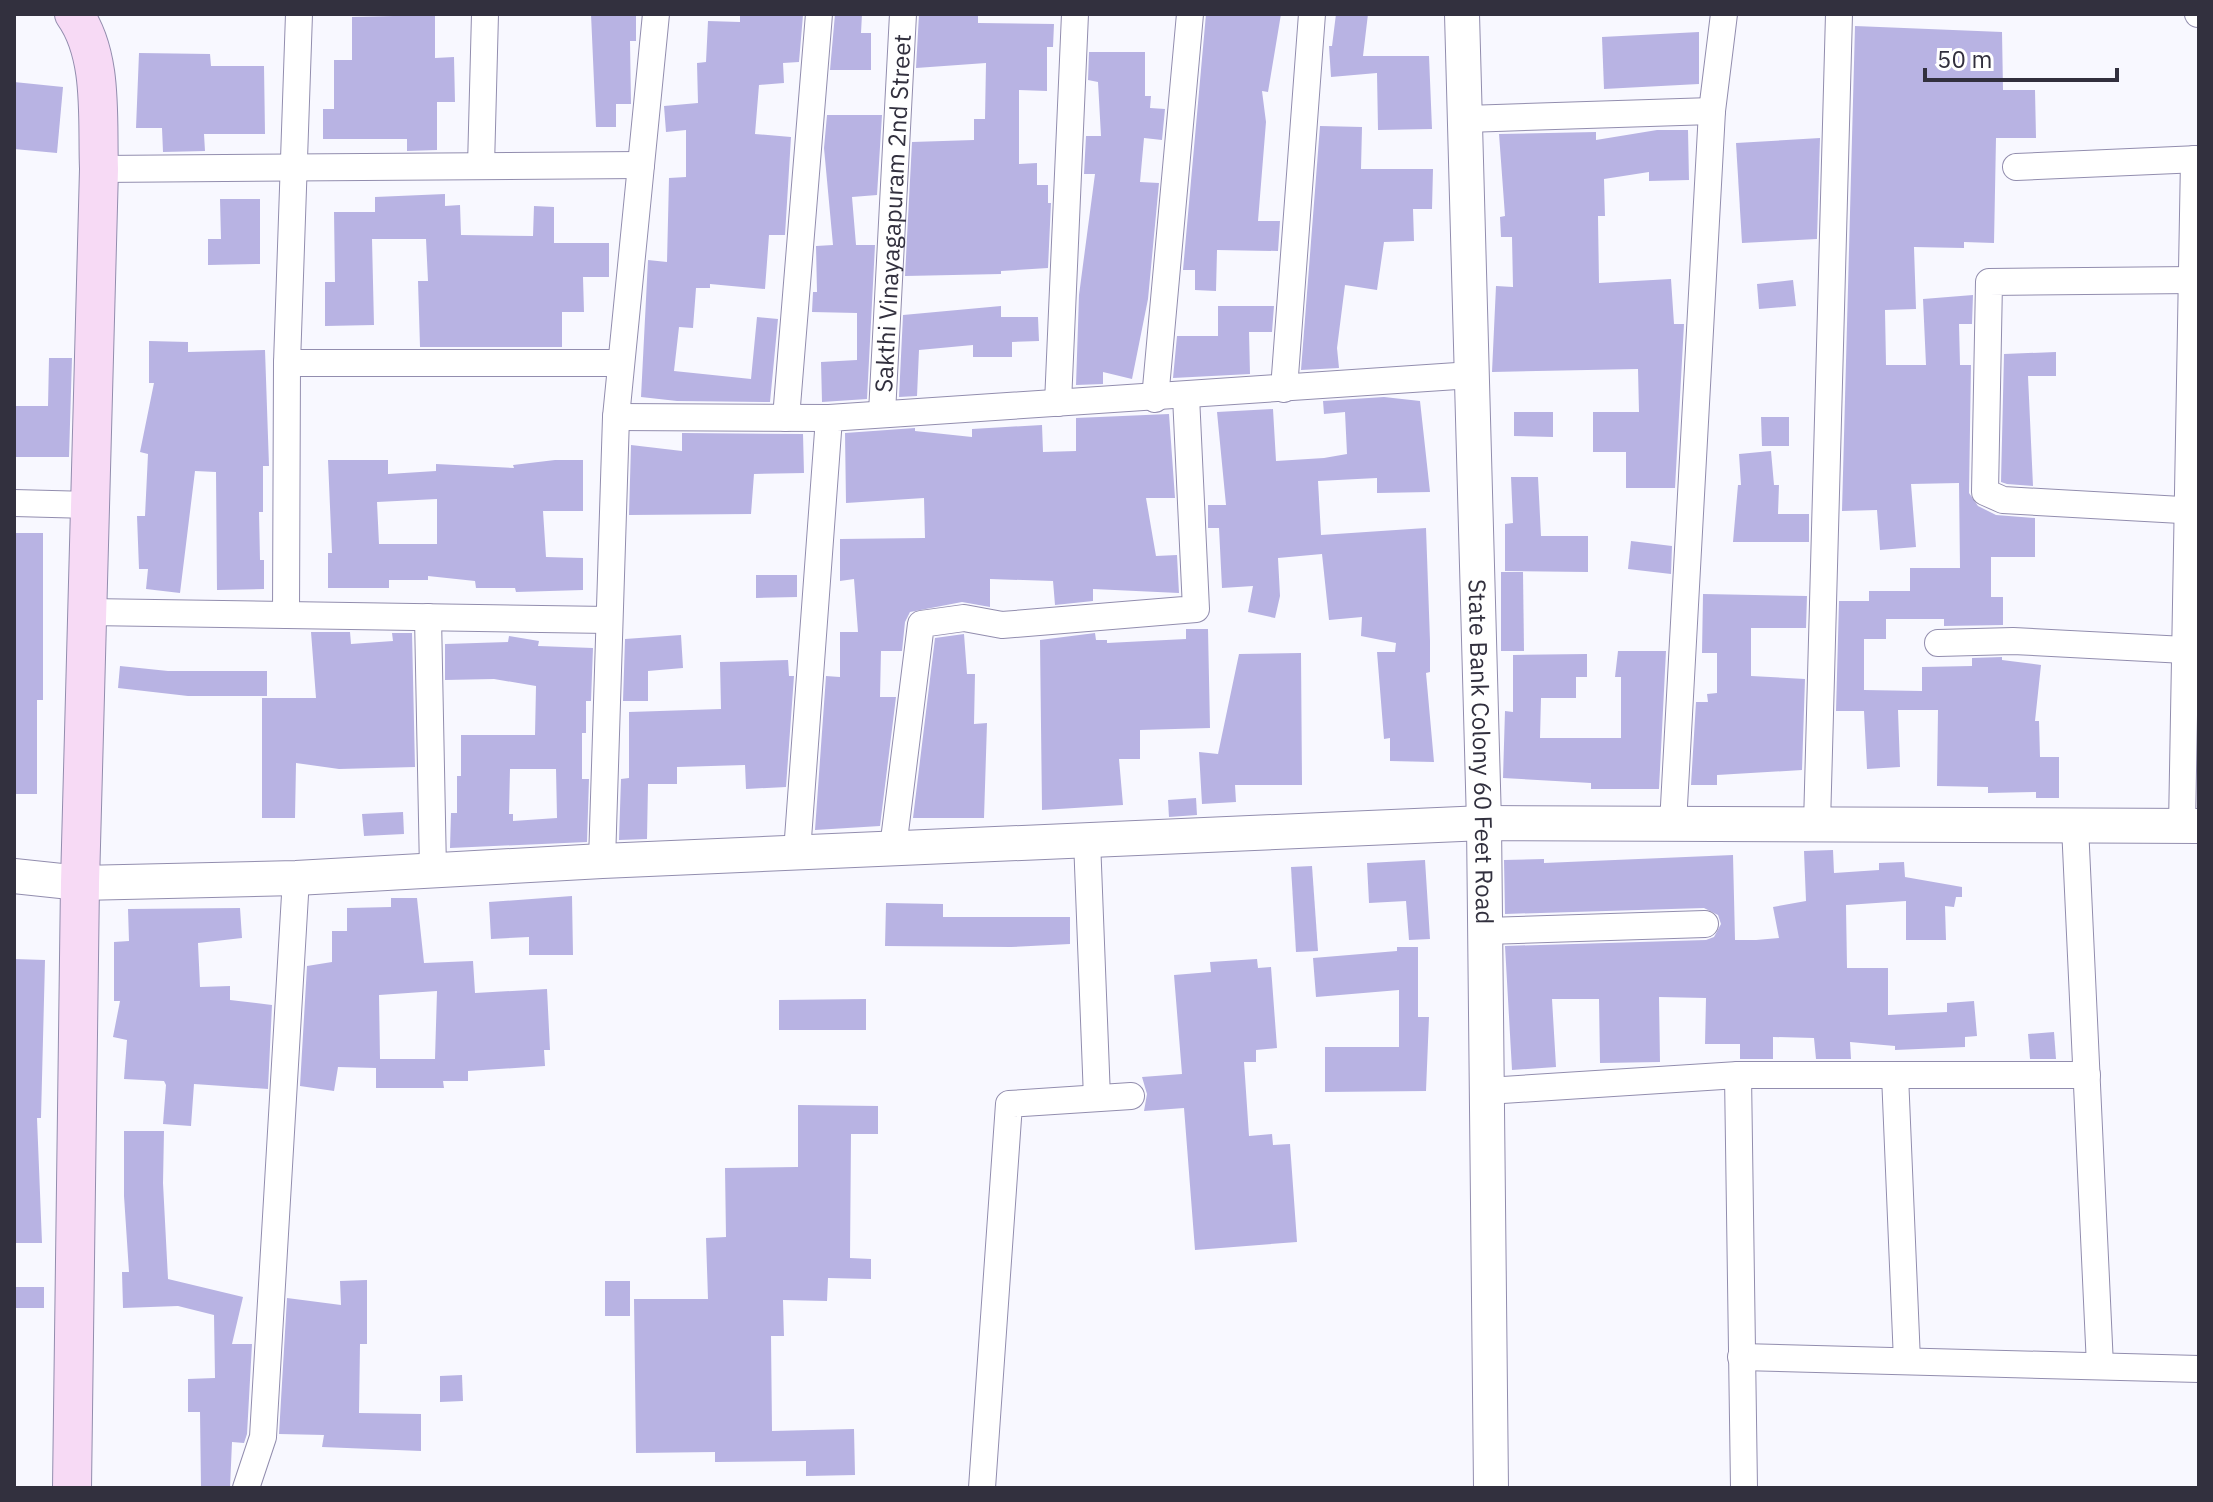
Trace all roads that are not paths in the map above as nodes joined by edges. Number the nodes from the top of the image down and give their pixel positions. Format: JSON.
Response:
{"nodes":[{"id":1,"x":299,"y":14,"type":"edge"},
{"id":2,"x":485,"y":14,"type":"edge"},
{"id":3,"x":656,"y":14,"type":"edge"},
{"id":4,"x":819,"y":14,"type":"edge"},
{"id":5,"x":903,"y":14,"type":"edge"},
{"id":6,"x":1075,"y":14,"type":"edge"},
{"id":7,"x":1190,"y":14,"type":"edge"},
{"id":8,"x":1312,"y":14,"type":"edge"},
{"id":9,"x":1462,"y":14,"type":"edge"},
{"id":10,"x":1724,"y":14,"type":"edge"},
{"id":11,"x":1839,"y":14,"type":"edge"},
{"id":12,"x":80,"y":18,"type":"edge"},
{"id":13,"x":1712,"y":111,"type":"junction"},
{"id":14,"x":1466,"y":119,"type":"junction"},
{"id":15,"x":2197,"y":159,"type":"edge"},
{"id":16,"x":641,"y":165,"type":"junction"},
{"id":17,"x":481,"y":166,"type":"junction"},
{"id":18,"x":295,"y":167,"type":"junction"},
{"id":19,"x":2016,"y":167,"type":"dead end"},
{"id":20,"x":99,"y":169,"type":"junction"},
{"id":21,"x":2194,"y":280,"type":"junction"},
{"id":22,"x":287,"y":363,"type":"junction"},
{"id":23,"x":621,"y":363,"type":"junction"},
{"id":24,"x":1472,"y":375,"type":"junction"},
{"id":25,"x":1284,"y":389,"type":"junction"},
{"id":26,"x":1186,"y":396,"type":"junction"},
{"id":27,"x":1155,"y":399,"type":"junction"},
{"id":28,"x":1058,"y":403,"type":"junction"},
{"id":29,"x":882,"y":413,"type":"junction"},
{"id":30,"x":616,"y":417,"type":"junction"},
{"id":31,"x":786,"y":418,"type":"junction"},
{"id":32,"x":829,"y":418,"type":"junction"},
{"id":33,"x":14,"y":503,"type":"edge"},
{"id":34,"x":90,"y":505,"type":"junction"},
{"id":35,"x":2194,"y":510,"type":"edge"},
{"id":36,"x":88,"y":612,"type":"junction"},
{"id":37,"x":286,"y":615,"type":"junction"},
{"id":38,"x":428,"y":617,"type":"junction"},
{"id":39,"x":609,"y":620,"type":"junction"},
{"id":40,"x":1938,"y":643,"type":"dead end"},
{"id":41,"x":2185,"y":650,"type":"junction"},
{"id":42,"x":1484,"y":823,"type":"junction"},
{"id":43,"x":1673,"y":824,"type":"junction"},
{"id":44,"x":1817,"y":824,"type":"junction"},
{"id":45,"x":2075,"y":826,"type":"junction"},
{"id":46,"x":2190,"y":826,"type":"edge"},
{"id":47,"x":1087,"y":840,"type":"junction"},
{"id":48,"x":893,"y":848,"type":"junction"},
{"id":49,"x":797,"y":852,"type":"junction"},
{"id":50,"x":602,"y":861,"type":"junction"},
{"id":51,"x":433,"y":870,"type":"junction"},
{"id":52,"x":14,"y":876,"type":"edge"},
{"id":53,"x":296,"y":878,"type":"junction"},
{"id":54,"x":80,"y":883,"type":"junction"},
{"id":55,"x":1705,"y":924,"type":"dead end"},
{"id":56,"x":1486,"y":931,"type":"junction"},
{"id":57,"x":1738,"y":1075,"type":"junction"},
{"id":58,"x":1895,"y":1075,"type":"junction"},
{"id":59,"x":2087,"y":1075,"type":"junction"},
{"id":60,"x":1487,"y":1091,"type":"junction"},
{"id":61,"x":1131,"y":1096,"type":"dead end"},
{"id":62,"x":1097,"y":1098,"type":"junction"},
{"id":63,"x":1741,"y":1357,"type":"junction"},
{"id":64,"x":1907,"y":1361,"type":"junction"},
{"id":65,"x":2100,"y":1366,"type":"junction"},
{"id":66,"x":2199,"y":1369,"type":"edge"},
{"id":67,"x":72,"y":1488,"type":"edge"},
{"id":68,"x":246,"y":1488,"type":"edge"},
{"id":69,"x":982,"y":1488,"type":"edge"},
{"id":70,"x":1491,"y":1488,"type":"edge"},
{"id":71,"x":1744,"y":1488,"type":"edge"}],
"edges":[{"from":1,"to":18,"type":"street"},
{"from":2,"to":17,"type":"street"},
{"from":3,"to":16,"type":"street"},
{"from":4,"to":31,"type":"street"},
{"from":5,"to":29,"type":"street","name":"Sakthi Vinayagapuram 2nd Street"},
{"from":6,"to":28,"type":"street"},
{"from":7,"to":27,"type":"street"},
{"from":8,"to":25,"type":"street"},
{"from":9,"to":14,"type":"street","name":"State Bank Colony 60 Feet Road"},
{"from":10,"to":13,"type":"street"},
{"from":11,"to":44,"type":"street"},
{"from":12,"to":20,"type":"main road"},
{"from":13,"to":14,"type":"street"},
{"from":13,"to":43,"type":"street"},
{"from":14,"to":24,"type":"street","name":"State Bank Colony 60 Feet Road"},
{"from":15,"to":19,"type":"street"},
{"from":15,"to":21,"type":"street"},
{"from":16,"to":17,"type":"street"},
{"from":16,"to":23,"type":"street"},
{"from":17,"to":18,"type":"street"},
{"from":18,"to":20,"type":"street"},
{"from":18,"to":22,"type":"street"},
{"from":20,"to":34,"type":"main road"},
{"from":21,"to":35,"type":"street"},
{"from":21,"to":35,"type":"street"},
{"from":22,"to":23,"type":"street"},
{"from":22,"to":37,"type":"street"},
{"from":23,"to":30,"type":"street"},
{"from":24,"to":25,"type":"street"},
{"from":24,"to":42,"type":"street","name":"State Bank Colony 60 Feet Road"},
{"from":25,"to":26,"type":"street"},
{"from":26,"to":27,"type":"street"},
{"from":26,"to":48,"type":"street"},
{"from":27,"to":28,"type":"street"},
{"from":28,"to":29,"type":"street"},
{"from":29,"to":32,"type":"street"},
{"from":30,"to":31,"type":"street"},
{"from":30,"to":39,"type":"street"},
{"from":31,"to":32,"type":"street"},
{"from":32,"to":49,"type":"street"},
{"from":33,"to":34,"type":"street"},
{"from":34,"to":36,"type":"main road"},
{"from":35,"to":41,"type":"street"},
{"from":36,"to":37,"type":"street"},
{"from":36,"to":54,"type":"main road"},
{"from":37,"to":38,"type":"street"},
{"from":38,"to":39,"type":"street"},
{"from":38,"to":51,"type":"street"},
{"from":39,"to":50,"type":"street"},
{"from":40,"to":41,"type":"street"},
{"from":41,"to":46,"type":"street"},
{"from":42,"to":43,"type":"street"},
{"from":42,"to":47,"type":"street"},
{"from":42,"to":56,"type":"street","name":"State Bank Colony 60 Feet Road"},
{"from":43,"to":44,"type":"street"},
{"from":44,"to":45,"type":"street"},
{"from":45,"to":46,"type":"street"},
{"from":45,"to":59,"type":"street"},
{"from":47,"to":48,"type":"street"},
{"from":47,"to":62,"type":"street"},
{"from":48,"to":49,"type":"street"},
{"from":49,"to":50,"type":"street"},
{"from":50,"to":51,"type":"street"},
{"from":51,"to":53,"type":"street"},
{"from":52,"to":54,"type":"street"},
{"from":53,"to":54,"type":"street"},
{"from":53,"to":68,"type":"street"},
{"from":54,"to":67,"type":"main road"},
{"from":55,"to":56,"type":"street"},
{"from":56,"to":60,"type":"street","name":"State Bank Colony 60 Feet Road"},
{"from":57,"to":58,"type":"street"},
{"from":57,"to":60,"type":"street"},
{"from":57,"to":63,"type":"street"},
{"from":58,"to":59,"type":"street"},
{"from":58,"to":64,"type":"street"},
{"from":59,"to":65,"type":"street"},
{"from":60,"to":70,"type":"street","name":"State Bank Colony 60 Feet Road"},
{"from":61,"to":62,"type":"street"},
{"from":62,"to":69,"type":"street"},
{"from":63,"to":64,"type":"street"},
{"from":63,"to":71,"type":"street"},
{"from":64,"to":65,"type":"street"},
{"from":65,"to":66,"type":"street"}]}
